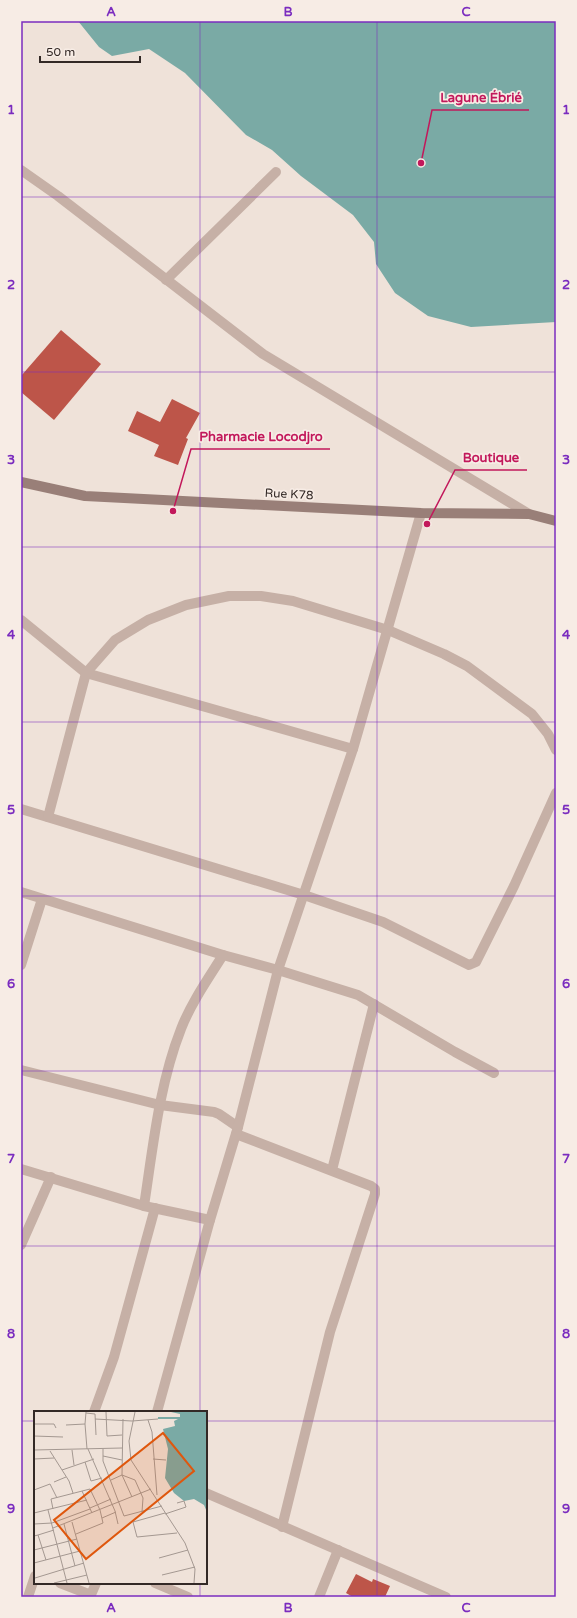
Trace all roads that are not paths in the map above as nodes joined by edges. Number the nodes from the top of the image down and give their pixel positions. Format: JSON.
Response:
{"nodes":[{"id":1,"x":21,"y":170,"type":"edge"},
{"id":2,"x":276,"y":172,"type":"dead end"},
{"id":3,"x":166,"y":280,"type":"junction"},
{"id":4,"x":21,"y":482,"type":"edge"},
{"id":5,"x":422,"y":513,"type":"junction"},
{"id":6,"x":528,"y":514,"type":"junction"},
{"id":7,"x":556,"y":521,"type":"edge"},
{"id":8,"x":21,"y":620,"type":"edge"},
{"id":9,"x":388,"y":630,"type":"junction"},
{"id":10,"x":86,"y":673,"type":"junction"},
{"id":11,"x":353,"y":749,"type":"junction"},
{"id":12,"x":556,"y":750,"type":"edge"},
{"id":13,"x":556,"y":793,"type":"edge"},
{"id":14,"x":21,"y":809,"type":"edge"},
{"id":15,"x":48,"y":817,"type":"junction"},
{"id":16,"x":21,"y":892,"type":"edge"},
{"id":17,"x":304,"y":895,"type":"junction"},
{"id":18,"x":42,"y":899,"type":"junction"},
{"id":19,"x":223,"y":955,"type":"junction"},
{"id":20,"x":21,"y":965,"type":"edge"},
{"id":21,"x":278,"y":970,"type":"junction"},
{"id":22,"x":374,"y":1004,"type":"junction"},
{"id":23,"x":21,"y":1070,"type":"edge"},
{"id":24,"x":494,"y":1073,"type":"dead end"},
{"id":25,"x":160,"y":1105,"type":"junction"},
{"id":26,"x":237,"y":1130,"type":"junction"},
{"id":27,"x":21,"y":1169,"type":"edge"},
{"id":28,"x":332,"y":1170,"type":"junction"},
{"id":29,"x":51,"y":1177,"type":"junction"},
{"id":30,"x":144,"y":1206,"type":"junction"},
{"id":31,"x":155,"y":1208,"type":"junction"},
{"id":32,"x":210,"y":1220,"type":"junction"},
{"id":33,"x":21,"y":1245,"type":"edge"},
{"id":34,"x":94,"y":1411,"type":"edge"},
{"id":35,"x":157,"y":1411,"type":"edge"},
{"id":36,"x":207,"y":1494,"type":"edge"},
{"id":37,"x":282,"y":1527,"type":"junction"},
{"id":38,"x":338,"y":1550,"type":"junction"},
{"id":39,"x":34,"y":1579,"type":"edge"},
{"id":40,"x":62,"y":1584,"type":"edge"},
{"id":41,"x":96,"y":1584,"type":"edge"},
{"id":42,"x":157,"y":1584,"type":"edge"},
{"id":43,"x":91,"y":1596,"type":"edge"},
{"id":44,"x":28,"y":1597,"type":"edge"},
{"id":45,"x":188,"y":1597,"type":"edge"},
{"id":46,"x":319,"y":1597,"type":"edge"},
{"id":47,"x":446,"y":1597,"type":"edge"}],
"edges":[{"from":1,"to":3,"type":"street"},
{"from":2,"to":3,"type":"street"},
{"from":3,"to":6,"type":"street"},
{"from":4,"to":5,"type":"street","name":"Rue K78"},
{"from":5,"to":6,"type":"street","name":"Rue K78"},
{"from":5,"to":9,"type":"street"},
{"from":6,"to":7,"type":"street","name":"Rue K78"},
{"from":8,"to":10,"type":"street"},
{"from":9,"to":10,"type":"street"},
{"from":9,"to":11,"type":"street"},
{"from":9,"to":12,"type":"street"},
{"from":10,"to":11,"type":"street"},
{"from":10,"to":15,"type":"street"},
{"from":11,"to":17,"type":"street"},
{"from":13,"to":17,"type":"street"},
{"from":14,"to":15,"type":"street"},
{"from":15,"to":17,"type":"street"},
{"from":16,"to":18,"type":"street"},
{"from":17,"to":21,"type":"street"},
{"from":18,"to":19,"type":"street"},
{"from":18,"to":20,"type":"street"},
{"from":19,"to":21,"type":"street"},
{"from":19,"to":25,"type":"street"},
{"from":21,"to":22,"type":"street"},
{"from":21,"to":26,"type":"street"},
{"from":22,"to":24,"type":"street"},
{"from":22,"to":28,"type":"street"},
{"from":23,"to":25,"type":"street"},
{"from":25,"to":26,"type":"street"},
{"from":25,"to":30,"type":"street"},
{"from":26,"to":28,"type":"street"},
{"from":26,"to":32,"type":"street"},
{"from":27,"to":29,"type":"street"},
{"from":28,"to":37,"type":"street"},
{"from":29,"to":30,"type":"street"},
{"from":29,"to":33,"type":"street"},
{"from":30,"to":31,"type":"street"},
{"from":31,"to":32,"type":"street"},
{"from":31,"to":34,"type":"street"},
{"from":32,"to":35,"type":"street"},
{"from":36,"to":37,"type":"street"},
{"from":37,"to":38,"type":"street"},
{"from":38,"to":46,"type":"street"},
{"from":38,"to":47,"type":"street"},
{"from":39,"to":44,"type":"street"},
{"from":40,"to":43,"type":"street"},
{"from":41,"to":43,"type":"street"},
{"from":42,"to":45,"type":"street"}]}
